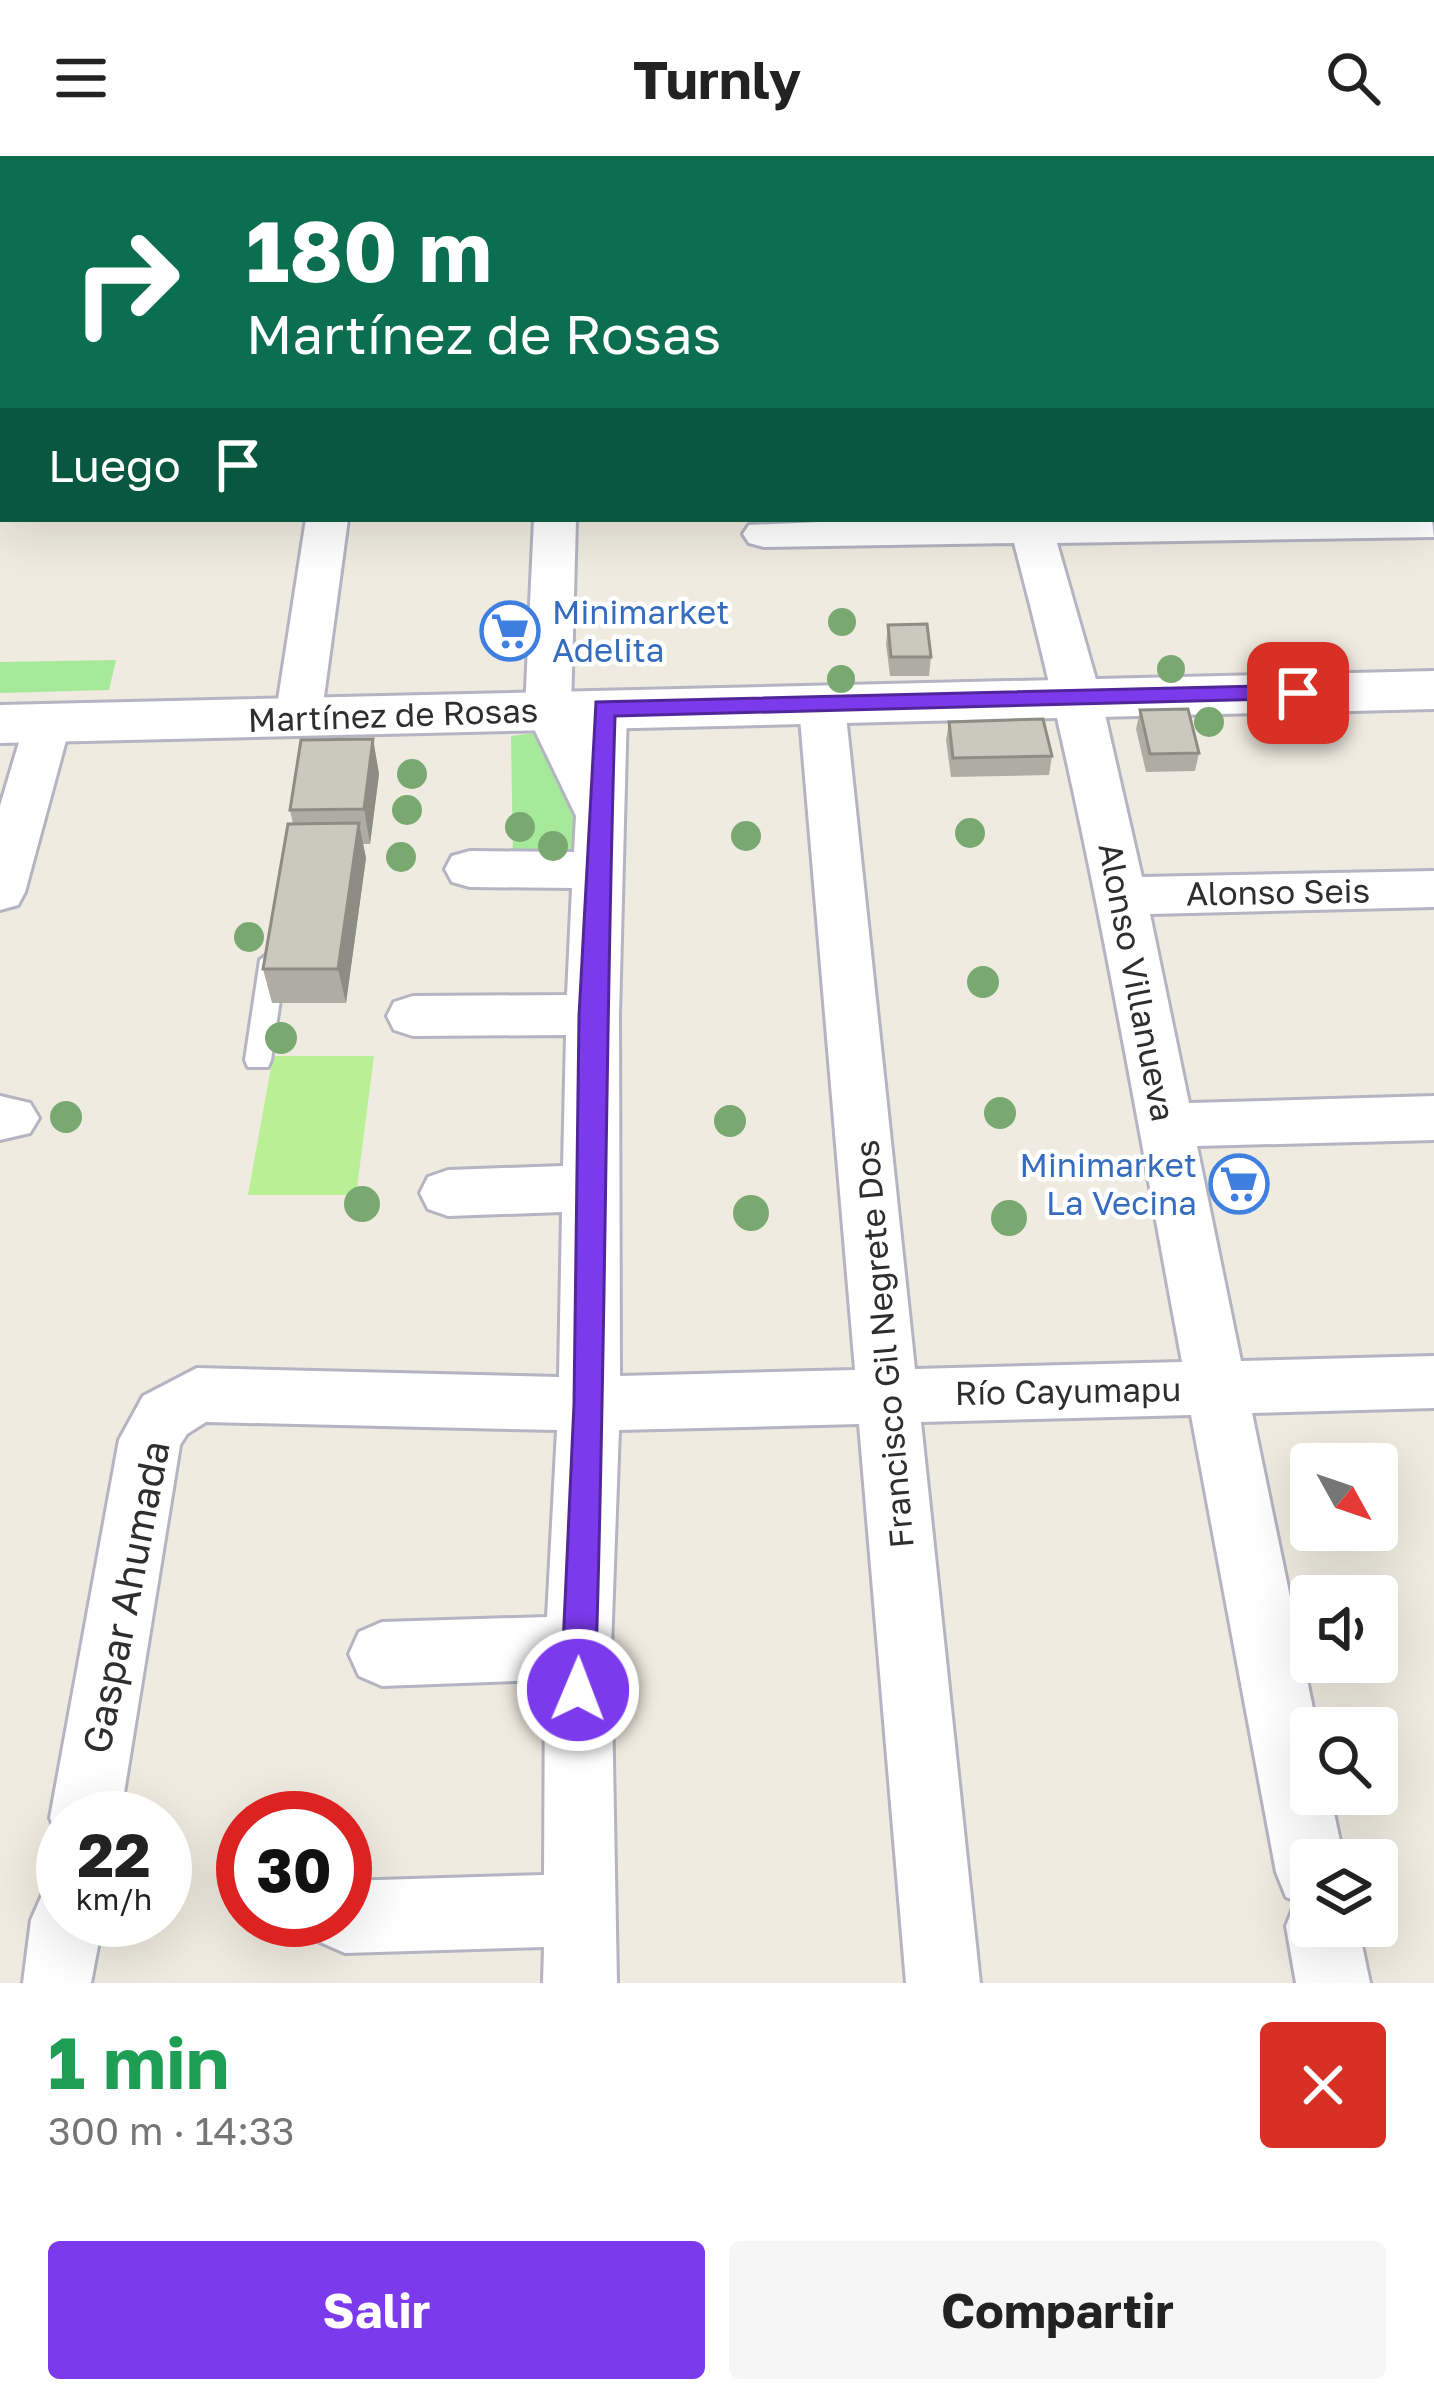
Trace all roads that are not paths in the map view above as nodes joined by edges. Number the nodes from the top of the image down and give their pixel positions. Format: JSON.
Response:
{"nodes":[{"id":1,"x":327,"y":522,"type":"edge"},
{"id":2,"x":555,"y":522,"type":"edge"},
{"id":3,"x":1434,"y":524,"type":"edge"},
{"id":4,"x":1030,"y":525,"type":"edge"},
{"id":5,"x":764,"y":534,"type":"dead end"},
{"id":6,"x":1434,"y":690,"type":"edge"},
{"id":7,"x":1078,"y":698,"type":"junction"},
{"id":8,"x":822,"y":706,"type":"junction"},
{"id":9,"x":576,"y":709,"type":"junction"},
{"id":10,"x":24,"y":723,"type":"edge"},
{"id":11,"x":305,"y":729,"type":"junction"},
{"id":12,"x":599,"y":843,"type":"junction"},
{"id":13,"x":470,"y":869,"type":"dead end"},
{"id":14,"x":1434,"y":889,"type":"edge"},
{"id":15,"x":0,"y":892,"type":"edge"},
{"id":16,"x":1121,"y":896,"type":"junction"},
{"id":17,"x":276,"y":945,"type":"edge"},
{"id":18,"x":413,"y":1016,"type":"dead end"},
{"id":19,"x":593,"y":1016,"type":"junction"},
{"id":20,"x":258,"y":1060,"type":"dead end"},
{"id":21,"x":1434,"y":1118,"type":"edge"},
{"id":22,"x":1165,"y":1125,"type":"junction"},
{"id":23,"x":591,"y":1188,"type":"junction"},
{"id":24,"x":448,"y":1193,"type":"dead end"},
{"id":25,"x":1434,"y":1382,"type":"edge"},
{"id":26,"x":1215,"y":1388,"type":"junction"},
{"id":27,"x":197,"y":1395,"type":"joint"},
{"id":28,"x":890,"y":1395,"type":"junction"},
{"id":29,"x":589,"y":1404,"type":"junction"},
{"id":30,"x":578,"y":1647,"type":"junction"},
{"id":31,"x":382,"y":1654,"type":"dead end"},
{"id":32,"x":90,"y":1791,"type":"edge"},
{"id":33,"x":1304,"y":1839,"type":"edge"},
{"id":34,"x":578,"y":1910,"type":"junction"},
{"id":35,"x":372,"y":1916,"type":"edge"},
{"id":36,"x":1326,"y":1947,"type":"edge"},
{"id":37,"x":580,"y":1983,"type":"edge"},
{"id":38,"x":943,"y":1983,"type":"edge"},
{"id":39,"x":1333,"y":1983,"type":"edge"}],
"edges":[{"from":1,"to":11,"type":"street"},
{"from":2,"to":9,"type":"street"},
{"from":3,"to":4,"type":"street"},
{"from":4,"to":5,"type":"street"},
{"from":4,"to":7,"type":"street","name":"Alonso Villanueva"},
{"from":6,"to":7,"type":"street","name":"Martínez de Rosas"},
{"from":7,"to":8,"type":"street","name":"Martínez de Rosas"},
{"from":7,"to":16,"type":"street","name":"Alonso Villanueva"},
{"from":8,"to":9,"type":"street","name":"Martínez de Rosas"},
{"from":8,"to":28,"type":"street","name":"Francisco Gil Negrete Dos"},
{"from":9,"to":11,"type":"street","name":"Martínez de Rosas"},
{"from":9,"to":12,"type":"street"},
{"from":10,"to":11,"type":"street","name":"Martínez de Rosas"},
{"from":10,"to":15,"type":"street"},
{"from":12,"to":13,"type":"street"},
{"from":12,"to":19,"type":"street"},
{"from":14,"to":16,"type":"street","name":"Alonso Seis"},
{"from":16,"to":22,"type":"street","name":"Alonso Villanueva"},
{"from":17,"to":20,"type":"lane"},
{"from":18,"to":19,"type":"street"},
{"from":19,"to":23,"type":"street"},
{"from":21,"to":22,"type":"street"},
{"from":22,"to":26,"type":"street","name":"Alonso Villanueva"},
{"from":23,"to":24,"type":"street"},
{"from":23,"to":29,"type":"street"},
{"from":25,"to":26,"type":"street","name":"Río Cayumapu"},
{"from":26,"to":28,"type":"street","name":"Río Cayumapu"},
{"from":26,"to":33,"type":"street","name":"Alonso Villanueva"},
{"from":27,"to":29,"type":"street","name":"Río Cayumapu"},
{"from":27,"to":32,"type":"street","name":"Gaspar Ahumada"},
{"from":28,"to":29,"type":"street","name":"Río Cayumapu"},
{"from":28,"to":38,"type":"street","name":"Francisco Gil Negrete Dos"},
{"from":29,"to":30,"type":"street"},
{"from":30,"to":31,"type":"street"},
{"from":30,"to":34,"type":"street"},
{"from":34,"to":35,"type":"street"},
{"from":34,"to":37,"type":"street"},
{"from":36,"to":39,"type":"street"}]}
